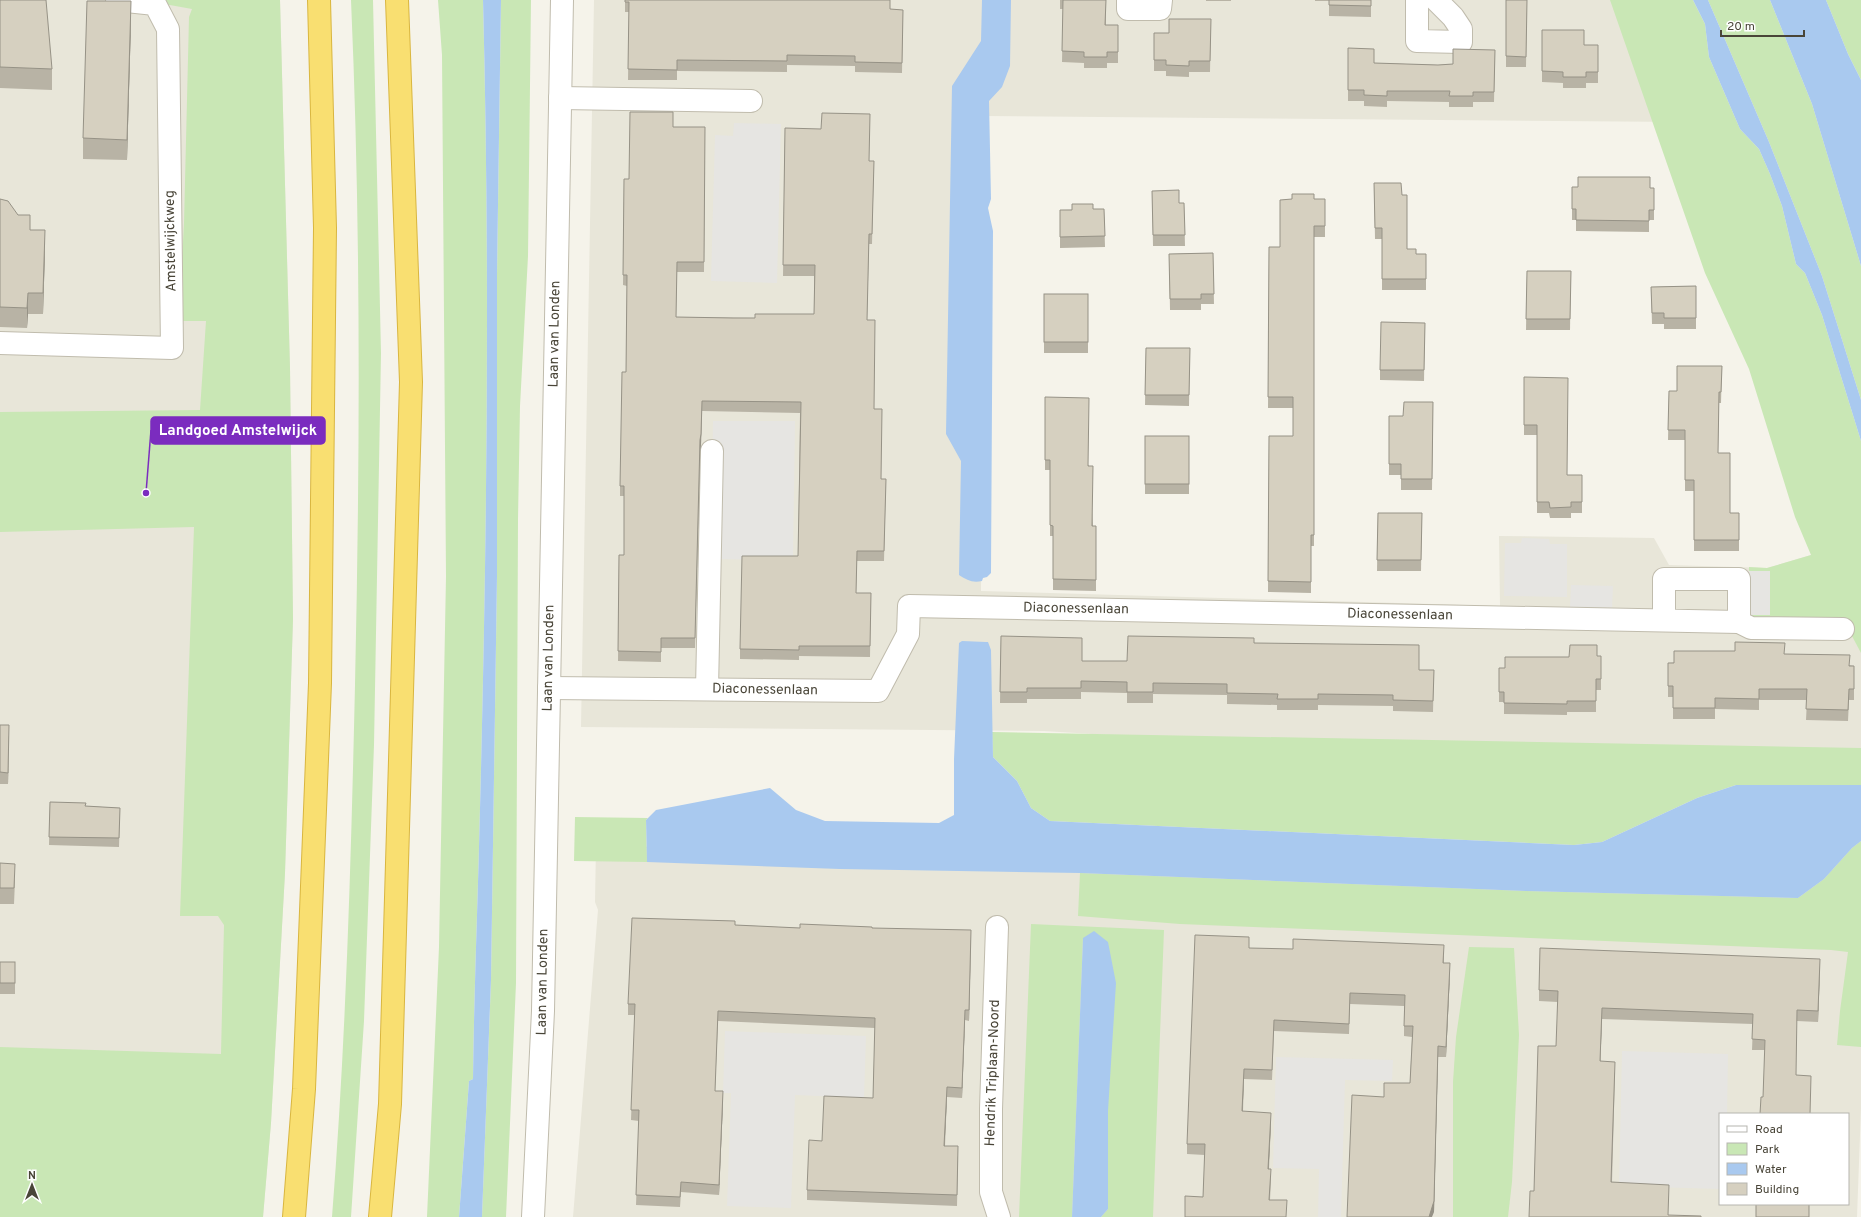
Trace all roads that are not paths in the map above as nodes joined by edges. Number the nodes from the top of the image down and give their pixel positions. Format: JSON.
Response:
{"nodes":[{"id":1,"x":117,"y":0,"type":"edge"},
{"id":2,"x":319,"y":0,"type":"edge"},
{"id":3,"x":397,"y":0,"type":"edge"},
{"id":4,"x":562,"y":0,"type":"edge"},
{"id":5,"x":1128,"y":0,"type":"edge"},
{"id":6,"x":1160,"y":0,"type":"edge"},
{"id":7,"x":1417,"y":0,"type":"edge"},
{"id":8,"x":1436,"y":0,"type":"edge"},
{"id":9,"x":560,"y":98,"type":"junction"},
{"id":10,"x":751,"y":102,"type":"dead end"},
{"id":11,"x":0,"y":342,"type":"edge"},
{"id":12,"x":712,"y":451,"type":"dead end"},
{"id":13,"x":1664,"y":620,"type":"junction"},
{"id":14,"x":1739,"y":622,"type":"junction"},
{"id":15,"x":1843,"y":629,"type":"dead end"},
{"id":16,"x":549,"y":688,"type":"junction"},
{"id":17,"x":707,"y":690,"type":"junction"},
{"id":18,"x":997,"y":927,"type":"dead end"},
{"id":19,"x":294,"y":1217,"type":"edge"},
{"id":20,"x":380,"y":1217,"type":"edge"},
{"id":21,"x":533,"y":1217,"type":"edge"},
{"id":22,"x":999,"y":1217,"type":"edge"}],
"edges":[{"from":1,"to":11,"type":"street","name":"Amstelwijckweg"},
{"from":2,"to":19,"type":"highway"},
{"from":3,"to":20,"type":"highway"},
{"from":4,"to":9,"type":"street","name":"Laan van Londen"},
{"from":5,"to":6,"type":"street"},
{"from":7,"to":8,"type":"street"},
{"from":9,"to":10,"type":"street"},
{"from":9,"to":16,"type":"street","name":"Laan van Londen"},
{"from":12,"to":17,"type":"street"},
{"from":13,"to":14,"type":"street","name":"Diaconessenlaan"},
{"from":13,"to":14,"type":"street"},
{"from":13,"to":17,"type":"street","name":"Diaconessenlaan"},
{"from":14,"to":15,"type":"street","name":"Diaconessenlaan"},
{"from":16,"to":17,"type":"street","name":"Diaconessenlaan"},
{"from":16,"to":21,"type":"street","name":"Laan van Londen"},
{"from":18,"to":22,"type":"street","name":"Hendrik Triplaan-Noord"}]}
